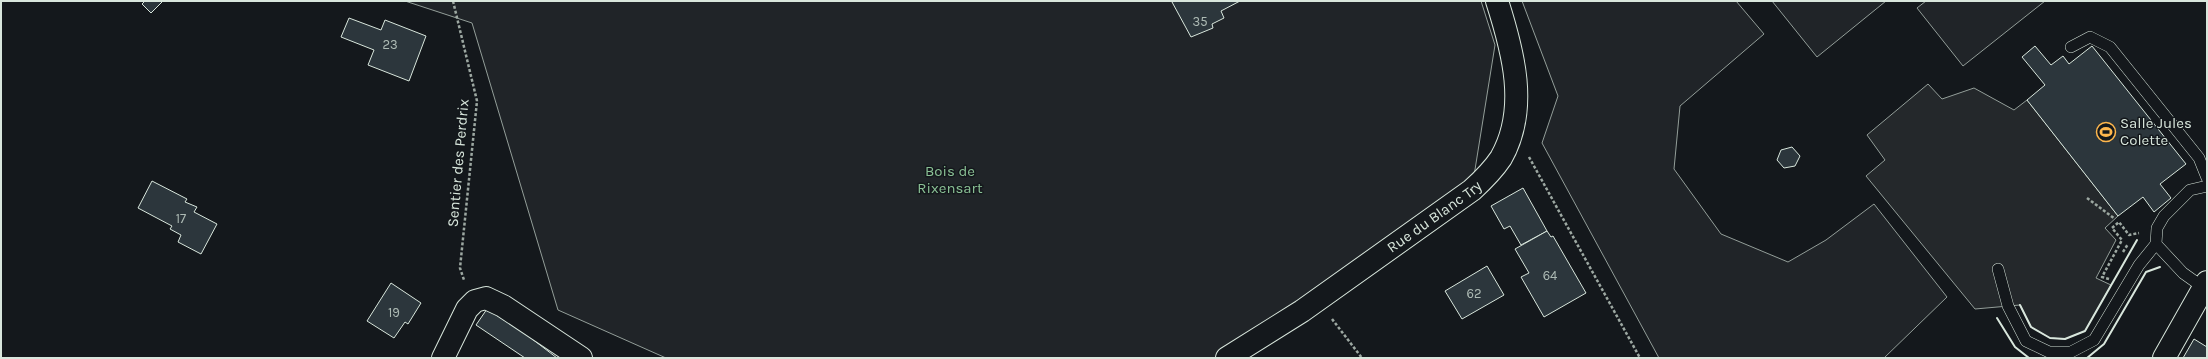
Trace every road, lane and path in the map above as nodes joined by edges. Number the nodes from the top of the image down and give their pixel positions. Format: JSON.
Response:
{"nodes":[{"id":1,"x":453,"y":1,"type":"edge"},
{"id":2,"x":1497,"y":1,"type":"edge"},
{"id":3,"x":2071,"y":47,"type":"dead end"},
{"id":4,"x":1527,"y":150,"type":"dead end"},
{"id":5,"x":2207,"y":178,"type":"edge"},
{"id":6,"x":2207,"y":186,"type":"edge"},
{"id":7,"x":2087,"y":198,"type":"dead end"},
{"id":8,"x":2115,"y":219,"type":"dead end"},
{"id":9,"x":2157,"y":228,"type":"junction"},
{"id":10,"x":2128,"y":244,"type":"dead end"},
{"id":11,"x":2156,"y":244,"type":"junction"},
{"id":12,"x":2121,"y":256,"type":"dead end"},
{"id":13,"x":1998,"y":269,"type":"dead end"},
{"id":14,"x":2111,"y":274,"type":"dead end"},
{"id":15,"x":2205,"y":285,"type":"edge"},
{"id":16,"x":1317,"y":300,"type":"junction"},
{"id":17,"x":472,"y":303,"type":"junction"},
{"id":18,"x":443,"y":358,"type":"edge"},
{"id":19,"x":580,"y":358,"type":"edge"},
{"id":20,"x":1227,"y":358,"type":"edge"},
{"id":21,"x":1362,"y":358,"type":"edge"},
{"id":22,"x":1640,"y":358,"type":"edge"},
{"id":23,"x":2164,"y":358,"type":"edge"}],
"edges":[{"from":1,"to":17,"type":"path","name":"Sentier des Perdrix"},
{"from":2,"to":16,"type":"street","name":"Rue du Blanc Try"},
{"from":3,"to":5,"type":"lane"},
{"from":4,"to":22,"type":"path"},
{"from":6,"to":9,"type":"lane"},
{"from":7,"to":8,"type":"path"},
{"from":9,"to":11,"type":"lane"},
{"from":9,"to":14,"type":"path"},
{"from":10,"to":12,"type":"path"},
{"from":11,"to":13,"type":"lane"},
{"from":11,"to":15,"type":"lane"},
{"from":15,"to":23,"type":"street"},
{"from":16,"to":20,"type":"street","name":"Rue du Blanc Try"},
{"from":16,"to":21,"type":"path"},
{"from":17,"to":18,"type":"street"},
{"from":17,"to":19,"type":"street"}]}
